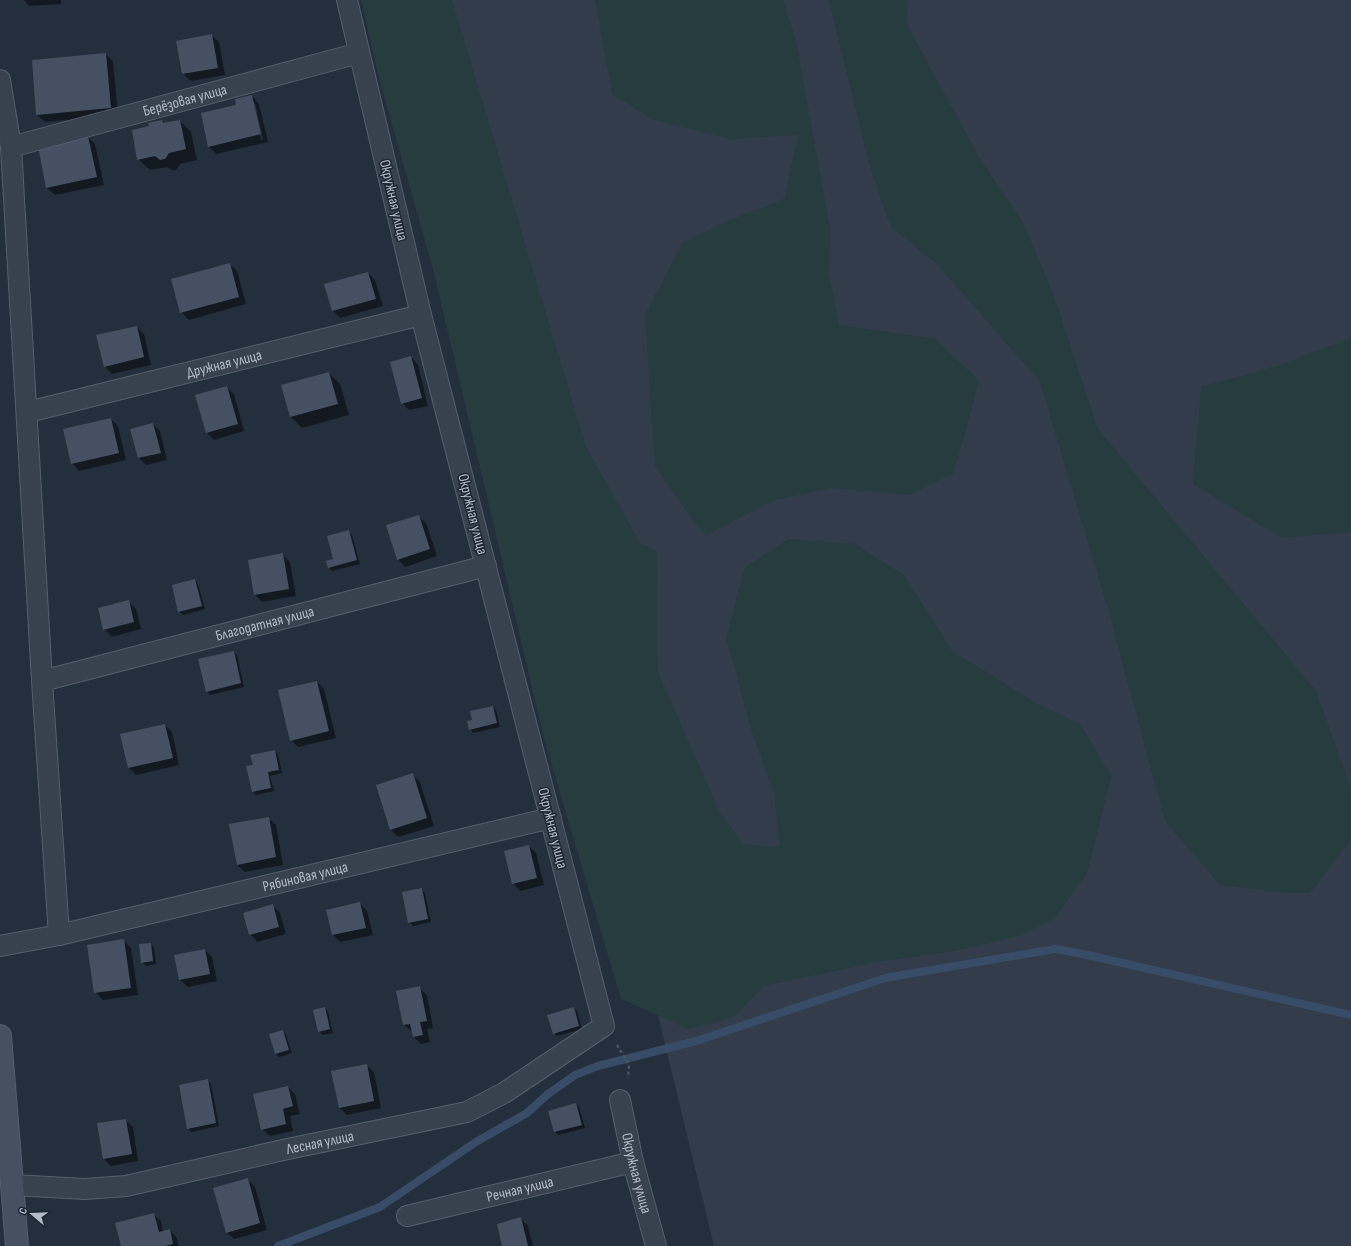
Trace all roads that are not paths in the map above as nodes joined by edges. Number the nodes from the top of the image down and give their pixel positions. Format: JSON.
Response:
{"nodes":[{"id":1,"x":347,"y":0,"type":"edge"},
{"id":2,"x":359,"y":53,"type":"junction"},
{"id":3,"x":0,"y":80,"type":"edge"},
{"id":4,"x":11,"y":146,"type":"junction"},
{"id":5,"x":421,"y":315,"type":"junction"},
{"id":6,"x":28,"y":412,"type":"junction"},
{"id":7,"x":486,"y":566,"type":"junction"},
{"id":8,"x":42,"y":681,"type":"junction"},
{"id":9,"x":551,"y":818,"type":"junction"},
{"id":10,"x":59,"y":936,"type":"junction"},
{"id":11,"x":0,"y":946,"type":"edge"},
{"id":12,"x":604,"y":1026,"type":"joint"},
{"id":13,"x":0,"y":1036,"type":"edge"},
{"id":14,"x":620,"y":1100,"type":"dead end"},
{"id":15,"x":3,"y":1107,"type":"edge"},
{"id":16,"x":633,"y":1162,"type":"junction"},
{"id":17,"x":13,"y":1185,"type":"junction"},
{"id":18,"x":407,"y":1216,"type":"dead end"},
{"id":19,"x":18,"y":1246,"type":"edge"},
{"id":20,"x":656,"y":1246,"type":"edge"}],
"edges":[{"from":1,"to":2,"type":"street","name":"Окружная улица"},
{"from":2,"to":4,"type":"street","name":"Берёзовая улица"},
{"from":2,"to":5,"type":"street","name":"Окружная улица"},
{"from":3,"to":4,"type":"street"},
{"from":4,"to":6,"type":"street"},
{"from":5,"to":6,"type":"street","name":"Дружная улица"},
{"from":5,"to":7,"type":"street","name":"Окружная улица"},
{"from":6,"to":8,"type":"street"},
{"from":7,"to":8,"type":"street","name":"Благодатная улица"},
{"from":7,"to":9,"type":"street","name":"Окружная улица"},
{"from":8,"to":10,"type":"street"},
{"from":9,"to":10,"type":"street","name":"Рябиновая улица"},
{"from":9,"to":12,"type":"street","name":"Окружная улица"},
{"from":10,"to":11,"type":"street","name":"Рябиновая улица"},
{"from":12,"to":17,"type":"street","name":"Лесная улица"},
{"from":13,"to":15,"type":"main road"},
{"from":14,"to":16,"type":"street","name":"Окружная улица"},
{"from":15,"to":17,"type":"main road"},
{"from":16,"to":18,"type":"street","name":"Речная улица"},
{"from":16,"to":20,"type":"street","name":"Окружная улица"},
{"from":17,"to":19,"type":"main road"}]}
